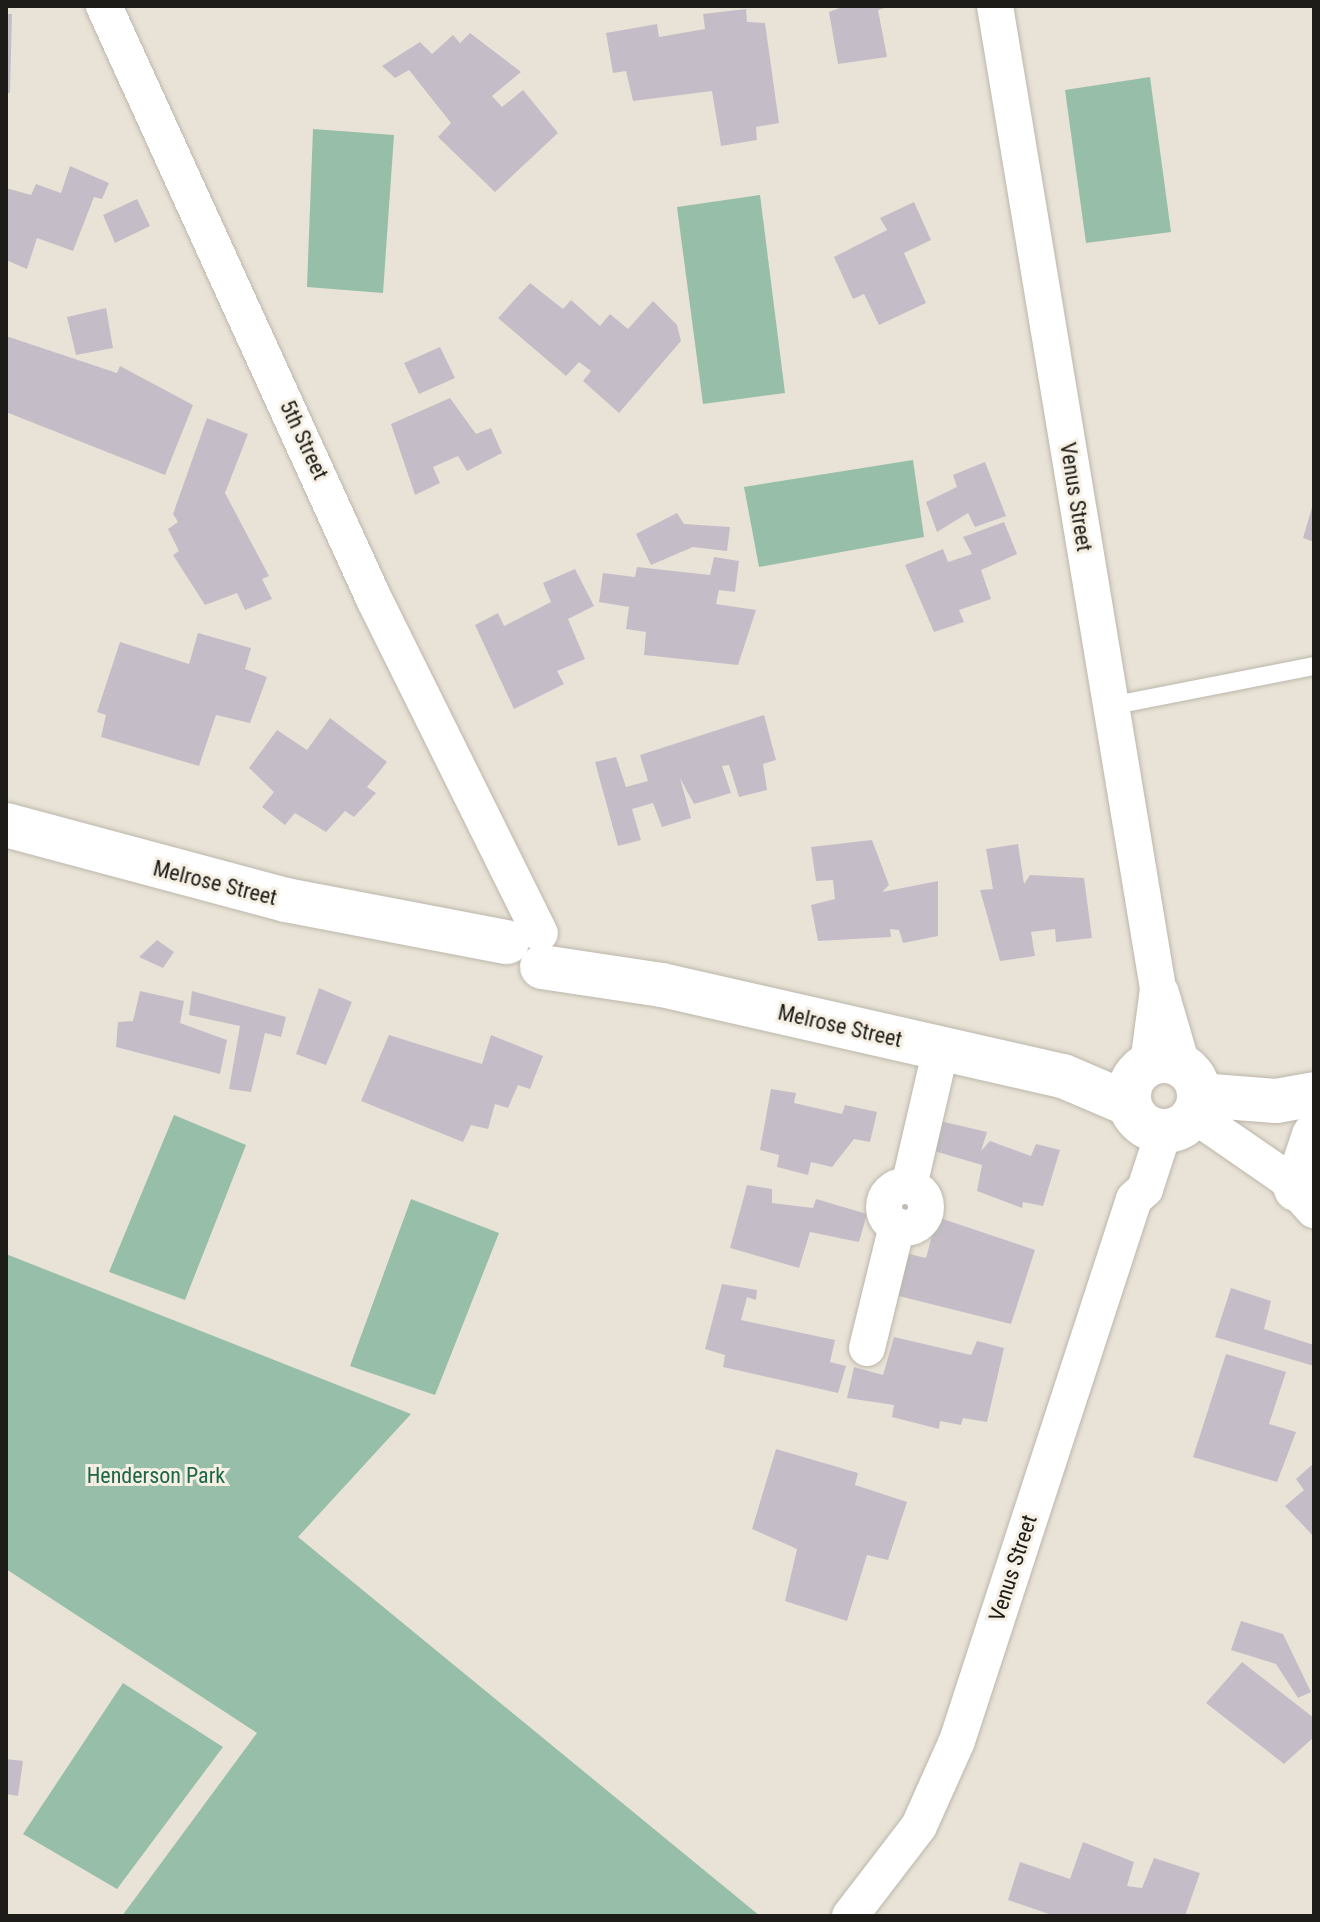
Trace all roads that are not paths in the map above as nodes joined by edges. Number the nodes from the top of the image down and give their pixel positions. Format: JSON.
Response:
{"nodes":[{"id":1,"x":104,"y":6,"type":"edge"},
{"id":2,"x":995,"y":6,"type":"edge"},
{"id":3,"x":1314,"y":666,"type":"edge"},
{"id":4,"x":1110,"y":706,"type":"junction"},
{"id":5,"x":6,"y":825,"type":"edge"},
{"id":6,"x":526,"y":948,"type":"junction"},
{"id":7,"x":941,"y":1048,"type":"junction"},
{"id":8,"x":1304,"y":1094,"type":"edge"},
{"id":9,"x":1168,"y":1096,"type":"junction"},
{"id":10,"x":1314,"y":1135,"type":"edge"},
{"id":11,"x":1298,"y":1192,"type":"edge"},
{"id":12,"x":867,"y":1348,"type":"dead end"},
{"id":13,"x":850,"y":1916,"type":"edge"}],
"edges":[{"from":1,"to":6,"type":"street","name":"5th Street"},
{"from":2,"to":4,"type":"street","name":"Venus Street"},
{"from":3,"to":4,"type":"lane"},
{"from":4,"to":9,"type":"street","name":"Venus Street"},
{"from":5,"to":6,"type":"street","name":"Melrose Street"},
{"from":6,"to":7,"type":"street","name":"Melrose Street"},
{"from":7,"to":9,"type":"street","name":"Melrose Street"},
{"from":7,"to":12,"type":"street"},
{"from":8,"to":9,"type":"street","name":"Melrose Street"},
{"from":9,"to":11,"type":"street"},
{"from":9,"to":13,"type":"street","name":"Venus Street"},
{"from":10,"to":11,"type":"street"}]}
